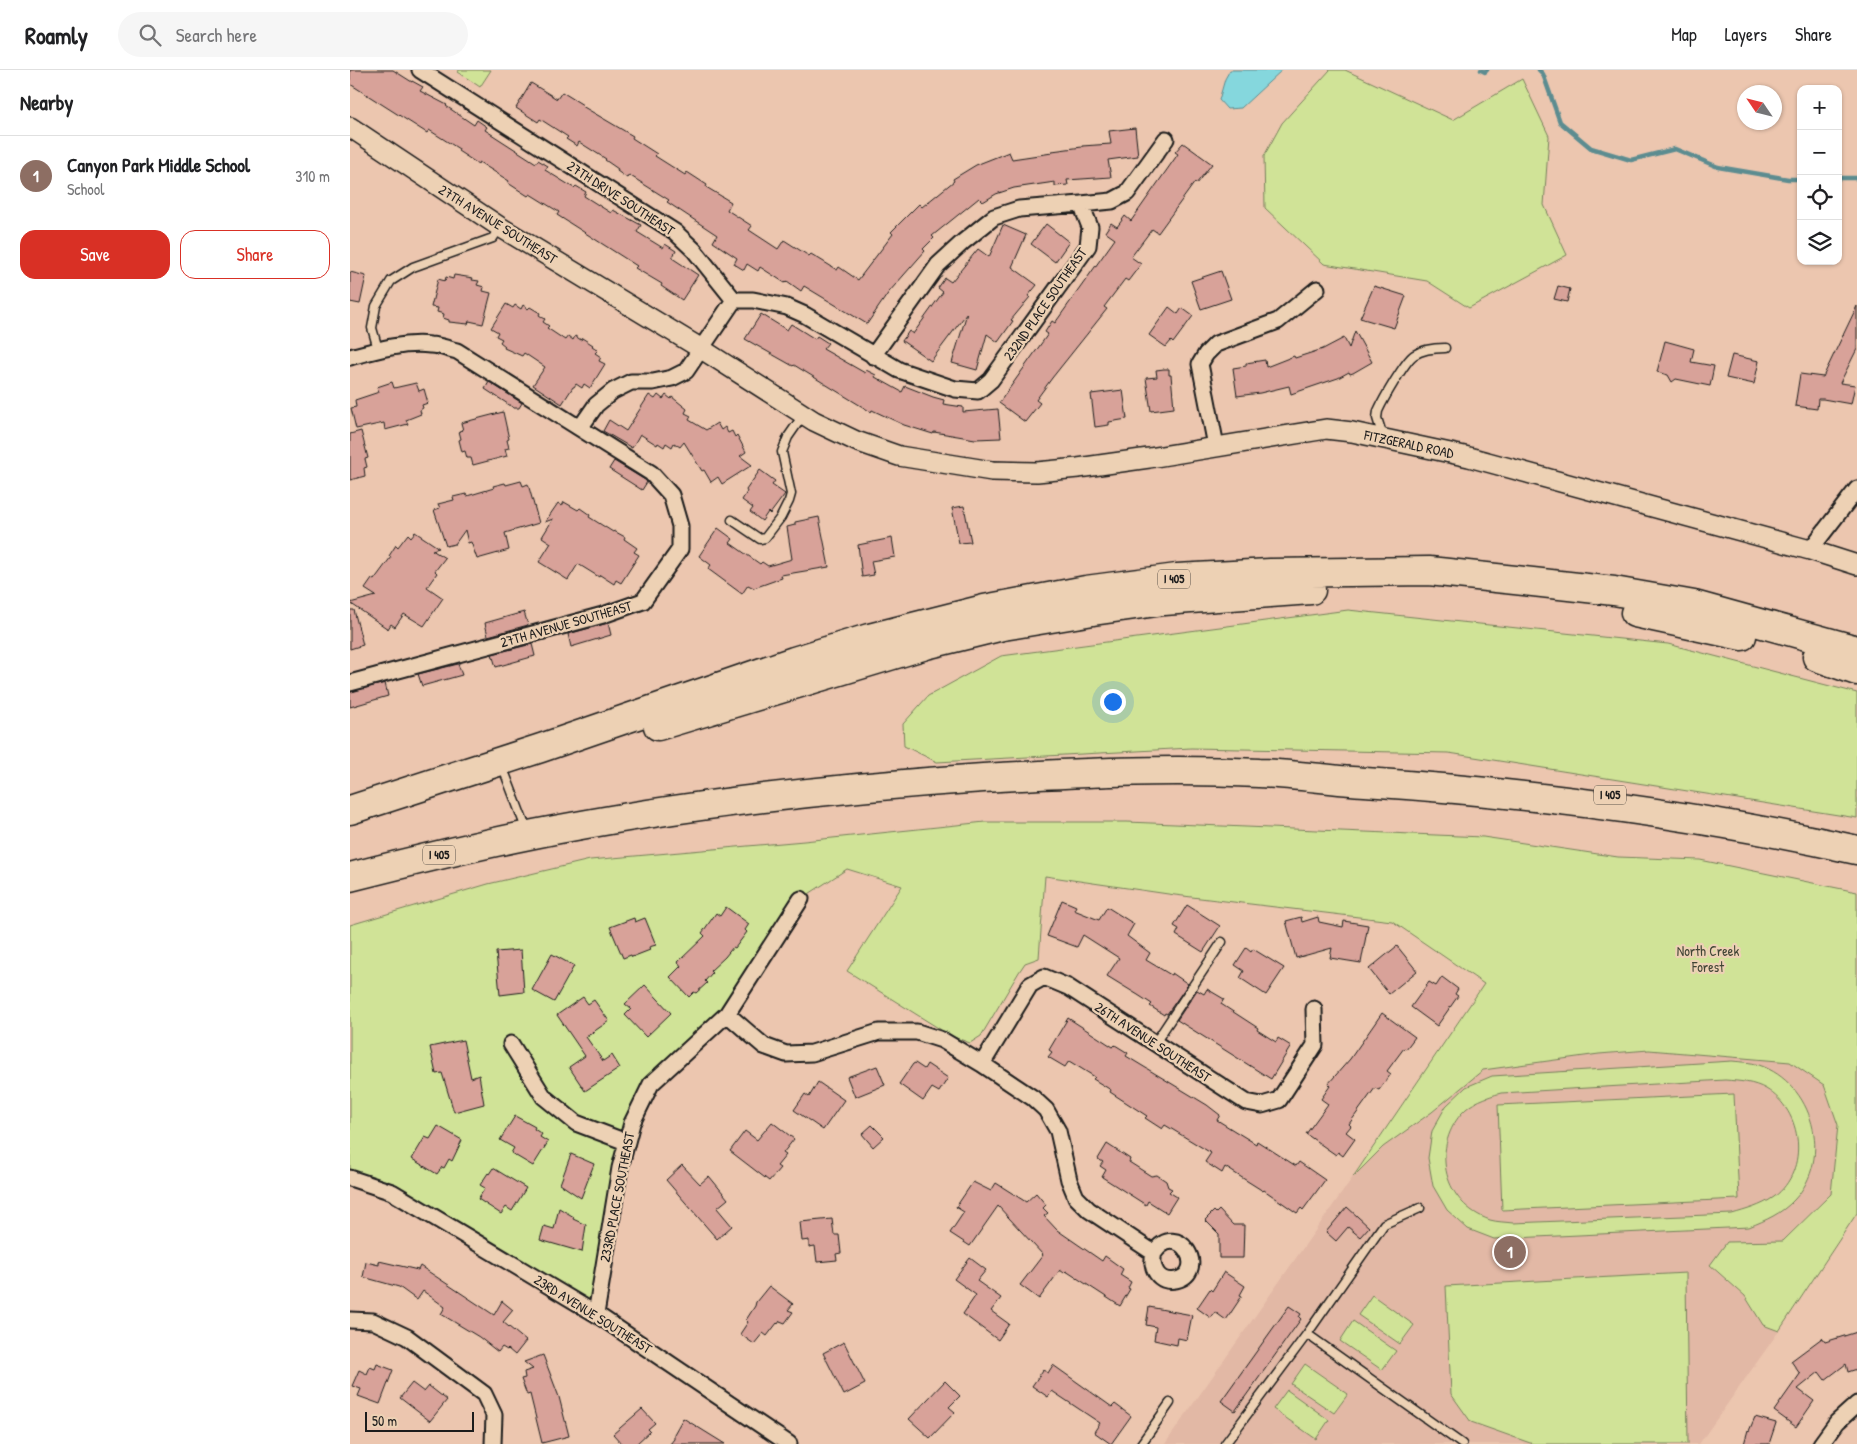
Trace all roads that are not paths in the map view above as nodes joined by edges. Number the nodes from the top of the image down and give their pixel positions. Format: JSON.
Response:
{"nodes":[{"id":1,"x":420,"y":70,"type":"edge"},
{"id":2,"x":350,"y":128,"type":"edge"},
{"id":3,"x":1166,"y":139,"type":"dead end"},
{"id":4,"x":1081,"y":204,"type":"junction"},
{"id":5,"x":500,"y":227,"type":"junction"},
{"id":6,"x":1318,"y":289,"type":"dead end"},
{"id":7,"x":734,"y":300,"type":"junction"},
{"id":8,"x":700,"y":348,"type":"junction"},
{"id":9,"x":1445,"y":348,"type":"dead end"},
{"id":10,"x":378,"y":349,"type":"junction"},
{"id":11,"x":873,"y":356,"type":"junction"},
{"id":12,"x":350,"y":357,"type":"edge"},
{"id":13,"x":804,"y":414,"type":"junction"},
{"id":14,"x":580,"y":428,"type":"junction"},
{"id":15,"x":1383,"y":439,"type":"junction"},
{"id":16,"x":1216,"y":446,"type":"junction"},
{"id":17,"x":950,"y":465,"type":"joint"},
{"id":18,"x":1857,"y":489,"type":"edge"},
{"id":19,"x":732,"y":520,"type":"dead end"},
{"id":20,"x":1810,"y":550,"type":"junction"},
{"id":21,"x":1857,"y":565,"type":"edge"},
{"id":22,"x":1851,"y":659,"type":"edge"},
{"id":23,"x":350,"y":683,"type":"edge"},
{"id":24,"x":506,"y":776,"type":"junction"},
{"id":25,"x":1362,"y":782,"type":"junction"},
{"id":26,"x":350,"y":810,"type":"edge"},
{"id":27,"x":350,"y":826,"type":"edge"},
{"id":28,"x":528,"y":835,"type":"junction"},
{"id":29,"x":1857,"y":838,"type":"edge"},
{"id":30,"x":1857,"y":850,"type":"edge"},
{"id":31,"x":350,"y":878,"type":"edge"},
{"id":32,"x":801,"y":899,"type":"dead end"},
{"id":33,"x":1222,"y":942,"type":"dead end"},
{"id":34,"x":1314,"y":1009,"type":"dead end"},
{"id":35,"x":728,"y":1014,"type":"junction"},
{"id":36,"x":1155,"y":1043,"type":"junction"},
{"id":37,"x":511,"y":1044,"type":"dead end"},
{"id":38,"x":982,"y":1064,"type":"junction"},
{"id":39,"x":626,"y":1142,"type":"junction"},
{"id":40,"x":350,"y":1178,"type":"edge"},
{"id":41,"x":1420,"y":1208,"type":"dead end"},
{"id":42,"x":1154,"y":1253,"type":"dead end"},
{"id":43,"x":596,"y":1314,"type":"junction"},
{"id":44,"x":350,"y":1320,"type":"edge"},
{"id":45,"x":1307,"y":1334,"type":"junction"},
{"id":46,"x":1170,"y":1403,"type":"dead end"},
{"id":47,"x":1857,"y":1404,"type":"edge"},
{"id":48,"x":493,"y":1444,"type":"edge"},
{"id":49,"x":789,"y":1444,"type":"edge"},
{"id":50,"x":1141,"y":1444,"type":"edge"},
{"id":51,"x":1225,"y":1444,"type":"edge"},
{"id":52,"x":1462,"y":1444,"type":"edge"},
{"id":53,"x":1821,"y":1444,"type":"edge"}],
"edges":[{"from":1,"to":7,"type":"street","name":"27TH DRIVE SOUTHEAST"},
{"from":2,"to":5,"type":"street","name":"27TH AVENUE SOUTHEAST"},
{"from":3,"to":4,"type":"street"},
{"from":4,"to":11,"type":"street"},
{"from":4,"to":11,"type":"street","name":"232ND PLACE SOUTHEAST"},
{"from":5,"to":8,"type":"street","name":"27TH AVENUE SOUTHEAST"},
{"from":5,"to":10,"type":"lane"},
{"from":6,"to":16,"type":"street"},
{"from":7,"to":8,"type":"street"},
{"from":7,"to":11,"type":"street"},
{"from":8,"to":13,"type":"street","name":"27TH AVENUE SOUTHEAST"},
{"from":8,"to":14,"type":"street"},
{"from":9,"to":15,"type":"lane"},
{"from":10,"to":12,"type":"street","name":"27TH AVENUE SOUTHEAST"},
{"from":10,"to":14,"type":"street","name":"27TH AVENUE SOUTHEAST"},
{"from":13,"to":17,"type":"street","name":"27TH AVENUE SOUTHEAST"},
{"from":13,"to":19,"type":"lane"},
{"from":14,"to":23,"type":"street","name":"27TH AVENUE SOUTHEAST"},
{"from":15,"to":16,"type":"street","name":"FITZGERALD ROAD"},
{"from":15,"to":20,"type":"street","name":"FITZGERALD ROAD"},
{"from":16,"to":17,"type":"street","name":"FITZGERALD ROAD"},
{"from":18,"to":20,"type":"street"},
{"from":20,"to":21,"type":"street","name":"FITZGERALD ROAD"},
{"from":22,"to":24,"type":"highway","number":"I 405"},
{"from":22,"to":26,"type":"highway","number":"I 405"},
{"from":24,"to":27,"type":"highway","number":"I 405"},
{"from":24,"to":28,"type":"lane"},
{"from":25,"to":28,"type":"highway","number":"I 405"},
{"from":25,"to":29,"type":"highway","number":"I 405"},
{"from":25,"to":30,"type":"highway","number":"I 405"},
{"from":28,"to":31,"type":"highway","number":"I 405"},
{"from":32,"to":35,"type":"street","name":"233RD PLACE SOUTHEAST"},
{"from":33,"to":36,"type":"lane"},
{"from":34,"to":36,"type":"street","name":"26TH AVENUE SOUTHEAST"},
{"from":35,"to":38,"type":"street"},
{"from":35,"to":39,"type":"street","name":"233RD PLACE SOUTHEAST"},
{"from":36,"to":38,"type":"street","name":"26TH AVENUE SOUTHEAST"},
{"from":37,"to":39,"type":"street"},
{"from":38,"to":42,"type":"street"},
{"from":39,"to":43,"type":"street","name":"233RD PLACE SOUTHEAST"},
{"from":40,"to":43,"type":"street","name":"23RD AVENUE SOUTHEAST"},
{"from":41,"to":45,"type":"lane"},
{"from":43,"to":49,"type":"street","name":"23RD AVENUE SOUTHEAST"},
{"from":44,"to":48,"type":"street"},
{"from":45,"to":51,"type":"lane"},
{"from":45,"to":52,"type":"lane"},
{"from":46,"to":50,"type":"lane"},
{"from":47,"to":53,"type":"street"}]}
